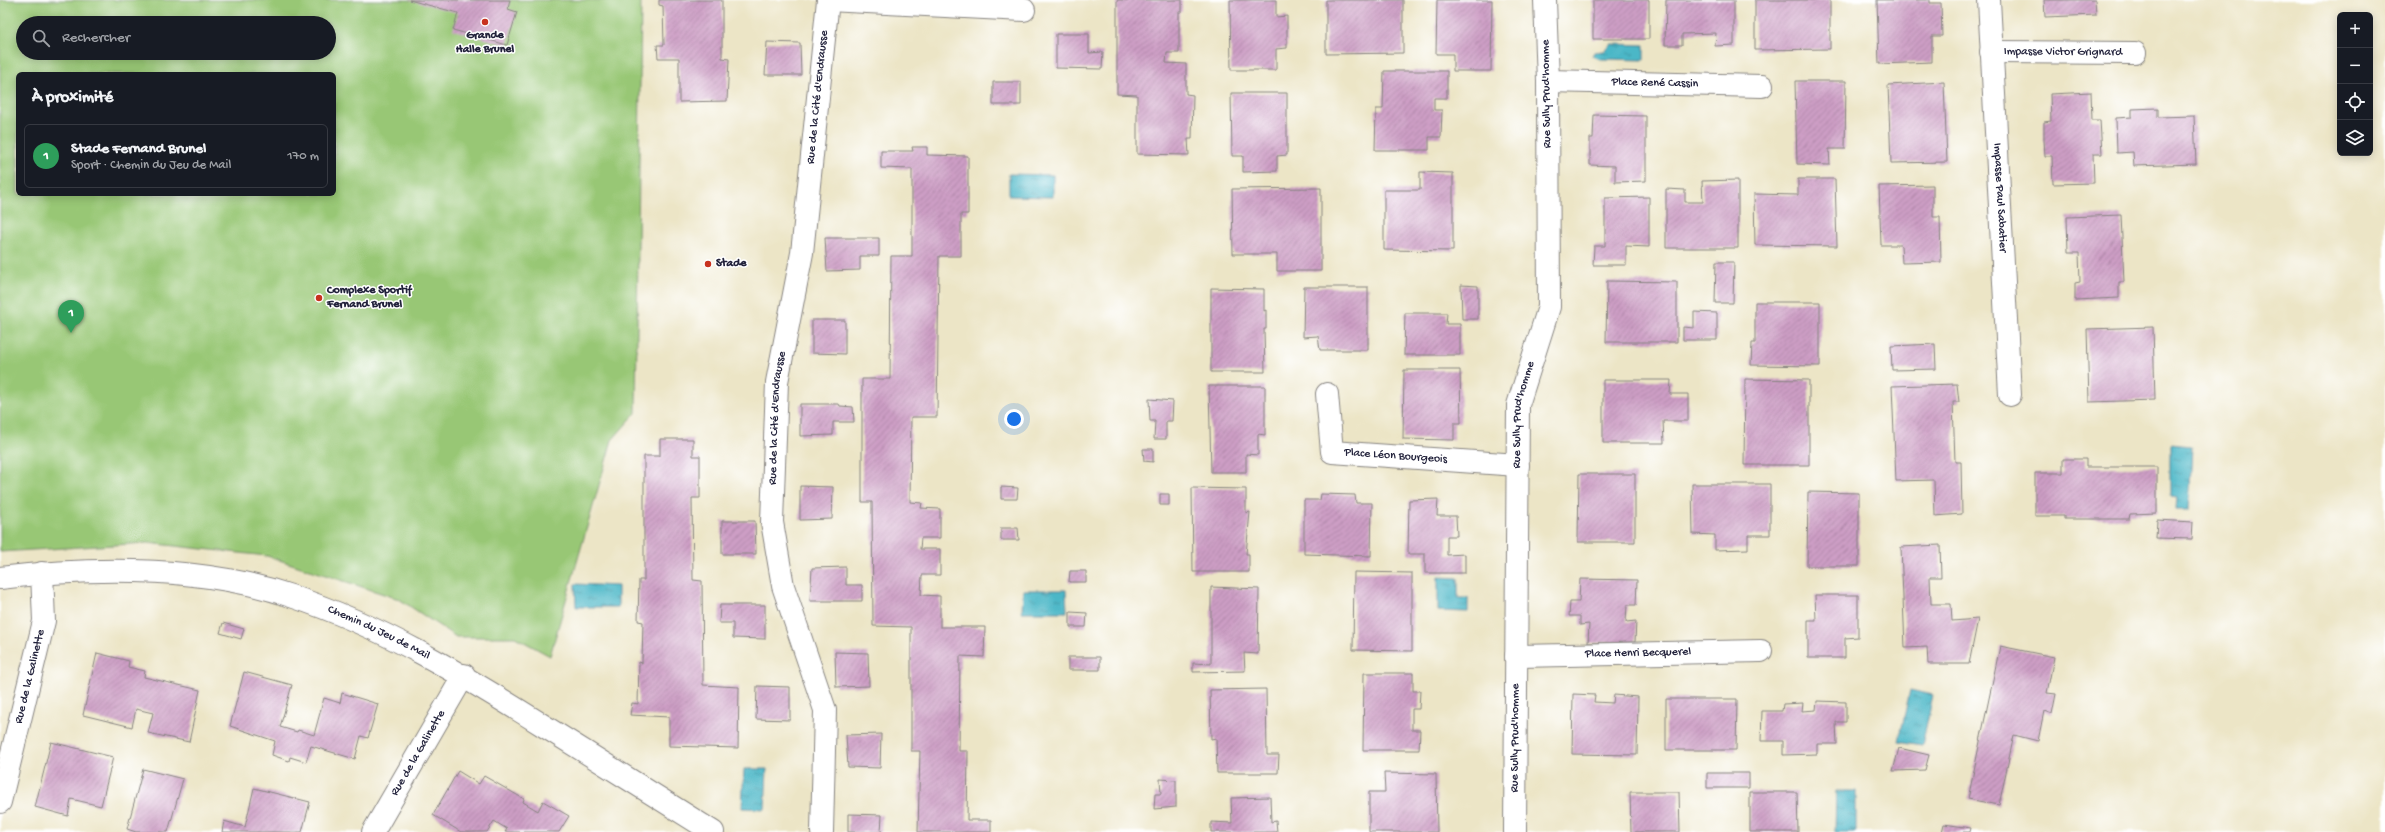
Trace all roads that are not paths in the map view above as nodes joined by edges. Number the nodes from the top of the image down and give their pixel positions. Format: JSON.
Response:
{"nodes":[{"id":1,"x":828,"y":0,"type":"edge"},
{"id":2,"x":1545,"y":0,"type":"edge"},
{"id":3,"x":1989,"y":0,"type":"edge"},
{"id":4,"x":1024,"y":10,"type":"dead end"},
{"id":5,"x":1991,"y":52,"type":"junction"},
{"id":6,"x":2136,"y":53,"type":"dead end"},
{"id":7,"x":1548,"y":81,"type":"junction"},
{"id":8,"x":1762,"y":86,"type":"dead end"},
{"id":9,"x":1327,"y":394,"type":"dead end"},
{"id":10,"x":2010,"y":395,"type":"dead end"},
{"id":11,"x":1518,"y":465,"type":"junction"},
{"id":12,"x":42,"y":573,"type":"junction"},
{"id":13,"x":0,"y":578,"type":"edge"},
{"id":14,"x":1761,"y":651,"type":"dead end"},
{"id":15,"x":1516,"y":656,"type":"junction"},
{"id":16,"x":464,"y":675,"type":"junction"},
{"id":17,"x":0,"y":802,"type":"edge"},
{"id":18,"x":373,"y":832,"type":"edge"},
{"id":19,"x":713,"y":832,"type":"edge"},
{"id":20,"x":822,"y":832,"type":"edge"},
{"id":21,"x":1515,"y":832,"type":"edge"}],
"edges":[{"from":1,"to":4,"type":"street"},
{"from":1,"to":20,"type":"street","name":"Rue de la Cité d'Endrausse"},
{"from":2,"to":7,"type":"street","name":"Rue Sully Prud'homme"},
{"from":3,"to":5,"type":"street","name":"Impasse Paul Sabatier"},
{"from":5,"to":6,"type":"street","name":"Impasse Victor Grignard"},
{"from":5,"to":10,"type":"street","name":"Impasse Paul Sabatier"},
{"from":7,"to":8,"type":"street","name":"Place René Cassin"},
{"from":7,"to":11,"type":"street","name":"Rue Sully Prud'homme"},
{"from":9,"to":11,"type":"street","name":"Place Léon Bourgeois"},
{"from":11,"to":15,"type":"street","name":"Rue Sully Prud'homme"},
{"from":12,"to":13,"type":"street","name":"Chemin du Jeu de Mail"},
{"from":12,"to":16,"type":"street","name":"Chemin du Jeu de Mail"},
{"from":12,"to":17,"type":"street","name":"Rue de la Galinette"},
{"from":14,"to":15,"type":"street","name":"Place Henri Becquerel"},
{"from":15,"to":21,"type":"street","name":"Rue Sully Prud'homme"},
{"from":16,"to":18,"type":"street","name":"Rue de la Galinette"},
{"from":16,"to":19,"type":"street","name":"Chemin du Jeu de Mail"}]}
